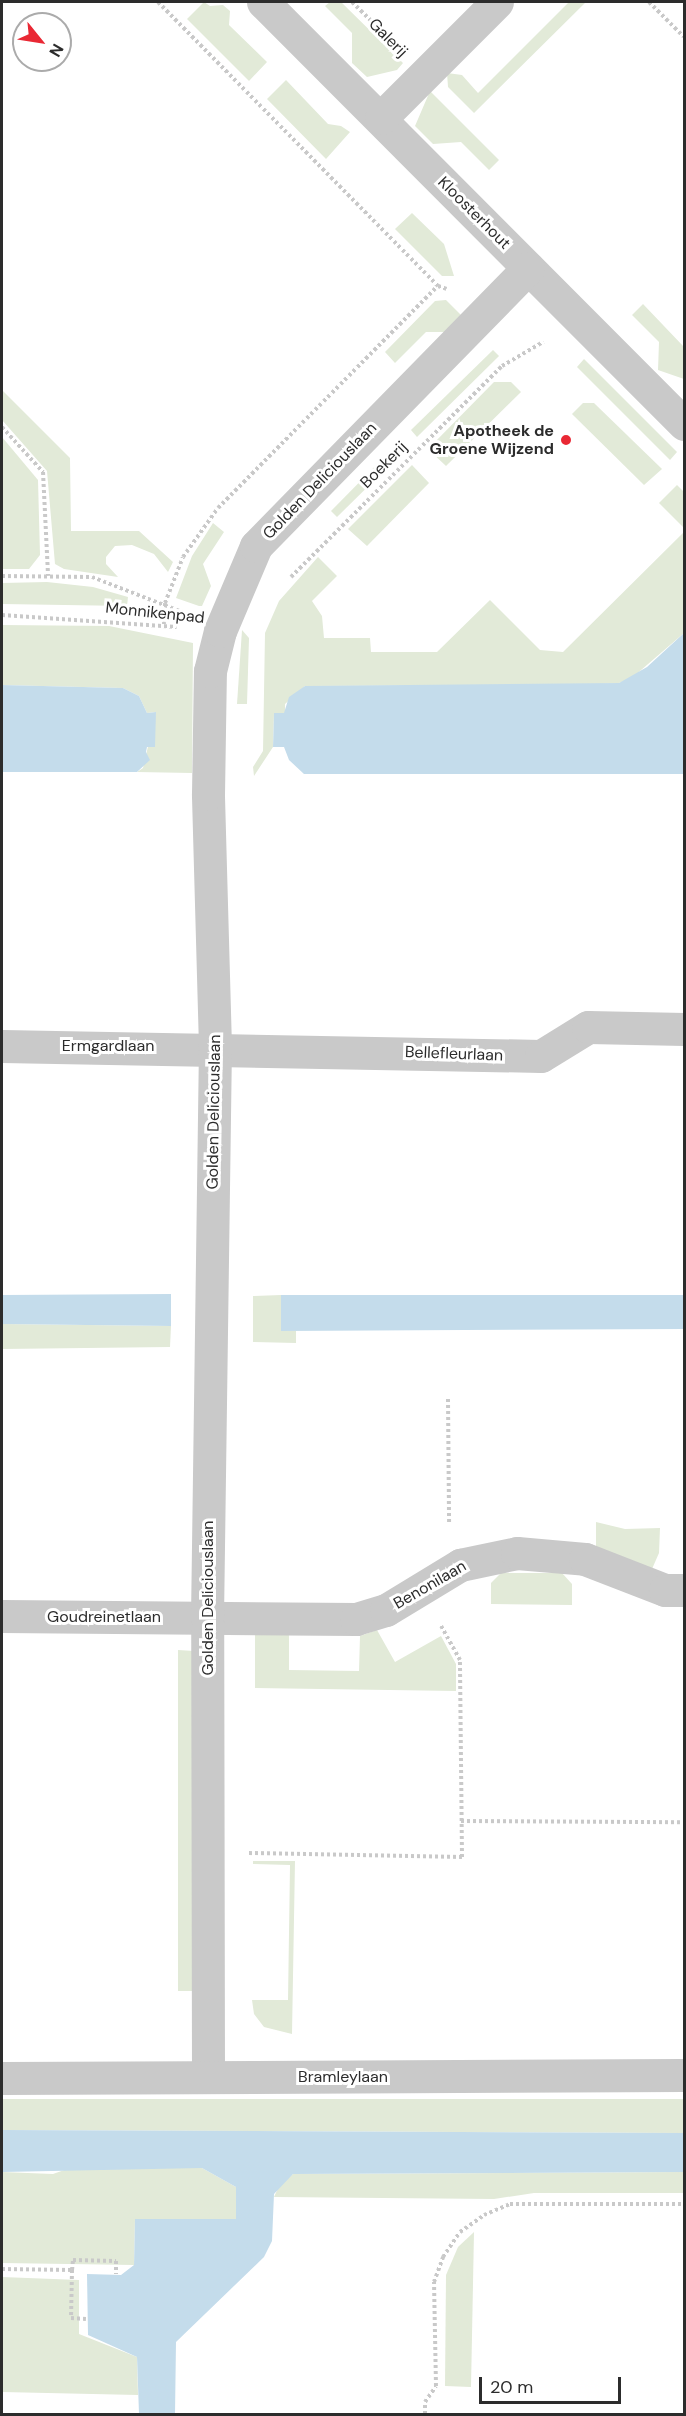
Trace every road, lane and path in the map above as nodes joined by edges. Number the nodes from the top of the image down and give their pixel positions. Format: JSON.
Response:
{"nodes":[{"id":1,"x":158,"y":2,"type":"edge"},
{"id":2,"x":263,"y":2,"type":"edge"},
{"id":3,"x":352,"y":2,"type":"edge"},
{"id":4,"x":497,"y":2,"type":"edge"},
{"id":5,"x":650,"y":2,"type":"edge"},
{"id":6,"x":684,"y":37,"type":"edge"},
{"id":7,"x":425,"y":74,"type":"junction"},
{"id":8,"x":381,"y":118,"type":"junction"},
{"id":9,"x":528,"y":268,"type":"junction"},
{"id":10,"x":438,"y":286,"type":"junction"},
{"id":11,"x":453,"y":291,"type":"dead end"},
{"id":12,"x":581,"y":320,"type":"junction"},
{"id":13,"x":682,"y":417,"type":"edge"},
{"id":14,"x":2,"y":427,"type":"edge"},
{"id":15,"x":2,"y":576,"type":"edge"},
{"id":16,"x":48,"y":576,"type":"junction"},
{"id":17,"x":283,"y":585,"type":"dead end"},
{"id":18,"x":165,"y":603,"type":"junction"},
{"id":19,"x":2,"y":615,"type":"edge"},
{"id":20,"x":164,"y":624,"type":"junction"},
{"id":21,"x":220,"y":631,"type":"junction"},
{"id":22,"x":684,"y":1029,"type":"edge"},
{"id":23,"x":2,"y":1046,"type":"edge"},
{"id":24,"x":215,"y":1047,"type":"junction"},
{"id":25,"x":448,"y":1400,"type":"dead end"},
{"id":26,"x":467,"y":1562,"type":"junction"},
{"id":27,"x":421,"y":1589,"type":"junction"},
{"id":28,"x":684,"y":1590,"type":"edge"},
{"id":29,"x":2,"y":1617,"type":"edge"},
{"id":30,"x":207,"y":1618,"type":"junction"},
{"id":31,"x":461,"y":1821,"type":"junction"},
{"id":32,"x":684,"y":1822,"type":"edge"},
{"id":33,"x":207,"y":1853,"type":"junction"},
{"id":34,"x":684,"y":2075,"type":"edge"},
{"id":35,"x":208,"y":2077,"type":"junction"},
{"id":36,"x":2,"y":2078,"type":"edge"},
{"id":37,"x":684,"y":2204,"type":"edge"},
{"id":38,"x":2,"y":2269,"type":"edge"},
{"id":39,"x":72,"y":2270,"type":"junction"},
{"id":40,"x":116,"y":2274,"type":"dead end"},
{"id":41,"x":86,"y":2319,"type":"dead end"},
{"id":42,"x":425,"y":2415,"type":"edge"}],
"edges":[{"from":1,"to":10,"type":"path"},
{"from":2,"to":8,"type":"street","name":"Kloosterhout"},
{"from":3,"to":7,"type":"path","name":"Galerij"},
{"from":4,"to":7,"type":"street"},
{"from":5,"to":6,"type":"path"},
{"from":7,"to":8,"type":"street"},
{"from":8,"to":9,"type":"street","name":"Kloosterhout"},
{"from":9,"to":12,"type":"street","name":"Kloosterhout"},
{"from":9,"to":21,"type":"street","name":"Golden Deliciouslaan"},
{"from":10,"to":11,"type":"path"},
{"from":10,"to":18,"type":"path"},
{"from":12,"to":13,"type":"street","name":"Kloosterhout"},
{"from":12,"to":17,"type":"path","name":"Boekerij"},
{"from":14,"to":16,"type":"path"},
{"from":15,"to":16,"type":"path","name":"Monnikenpad"},
{"from":16,"to":18,"type":"path","name":"Monnikenpad"},
{"from":18,"to":20,"type":"path"},
{"from":18,"to":21,"type":"path","name":"Monnikenpad"},
{"from":19,"to":20,"type":"path","name":"Monnikenpad"},
{"from":20,"to":21,"type":"path","name":"Monnikenpad"},
{"from":21,"to":24,"type":"street","name":"Golden Deliciouslaan"},
{"from":22,"to":24,"type":"street","name":"Bellefleurlaan"},
{"from":23,"to":24,"type":"street","name":"Ermgardlaan"},
{"from":24,"to":30,"type":"street","name":"Golden Deliciouslaan"},
{"from":25,"to":26,"type":"path"},
{"from":26,"to":27,"type":"street","name":"Benonilaan"},
{"from":26,"to":28,"type":"street","name":"Benonilaan"},
{"from":27,"to":30,"type":"street","name":"Benonilaan"},
{"from":27,"to":31,"type":"path"},
{"from":29,"to":30,"type":"street","name":"Goudreinetlaan"},
{"from":30,"to":33,"type":"street","name":"Golden Deliciouslaan"},
{"from":31,"to":32,"type":"path"},
{"from":31,"to":33,"type":"path"},
{"from":33,"to":35,"type":"street","name":"Golden Deliciouslaan"},
{"from":34,"to":35,"type":"street","name":"Bramleylaan"},
{"from":35,"to":36,"type":"street","name":"Bramleylaan"},
{"from":37,"to":42,"type":"path"},
{"from":38,"to":39,"type":"path"},
{"from":39,"to":40,"type":"path"},
{"from":39,"to":41,"type":"path"}]}
